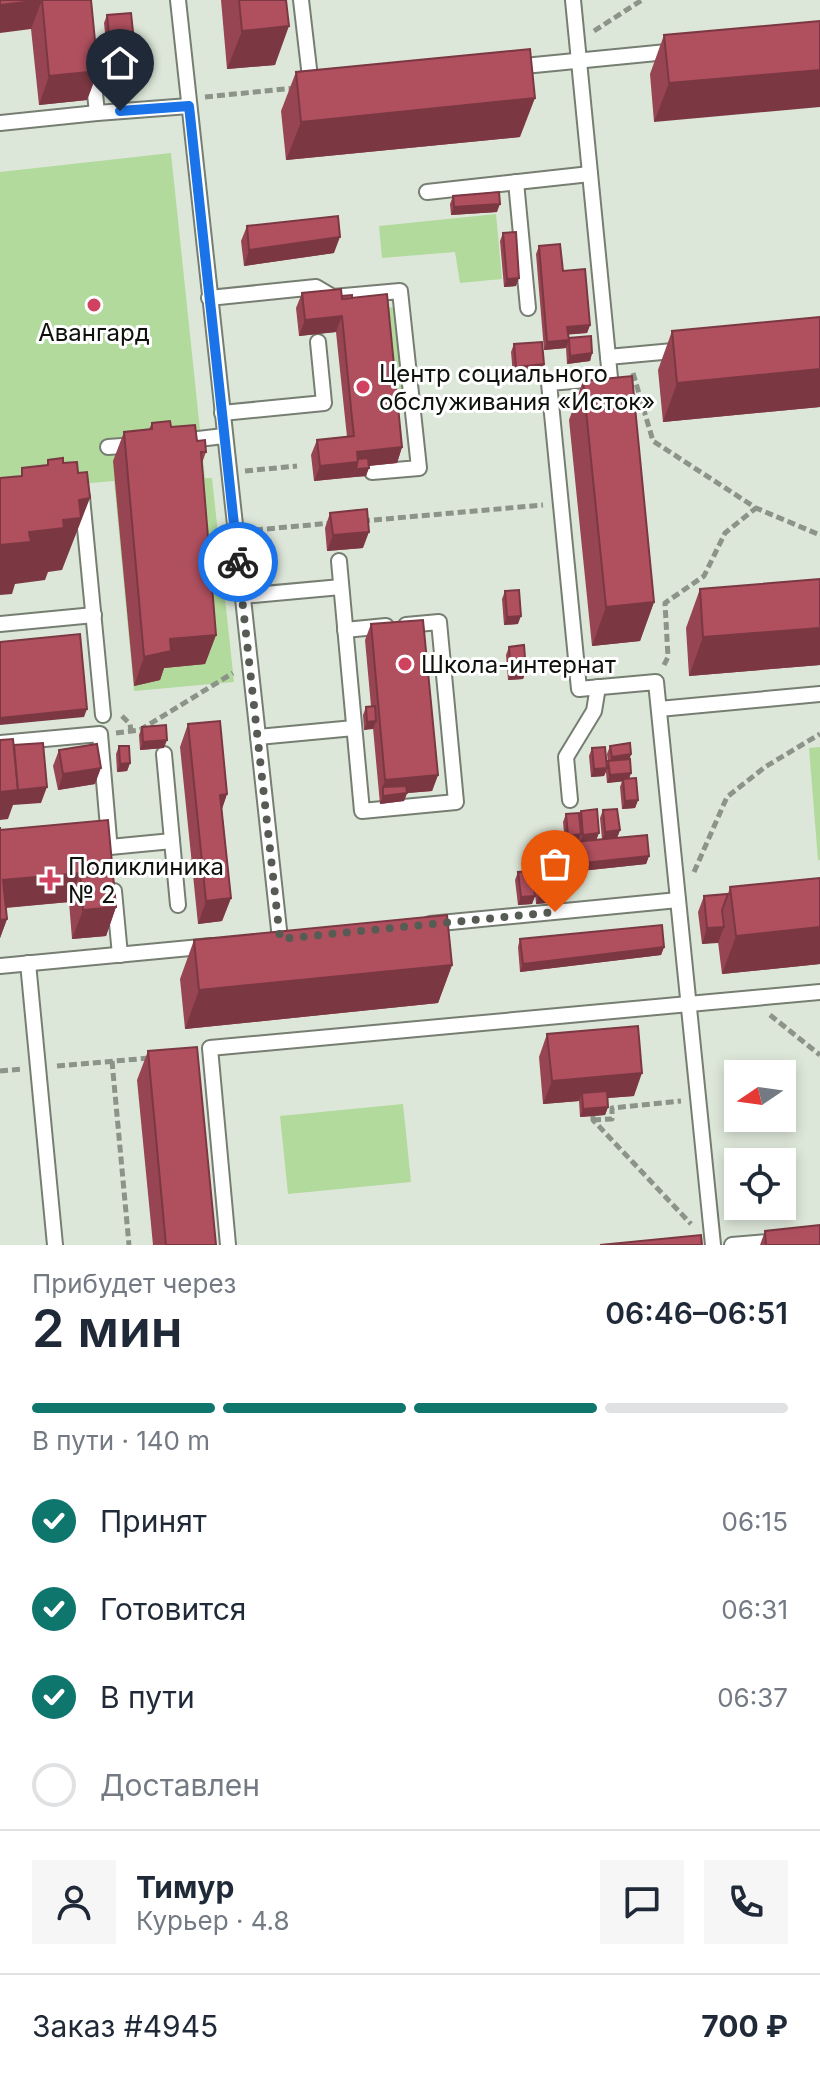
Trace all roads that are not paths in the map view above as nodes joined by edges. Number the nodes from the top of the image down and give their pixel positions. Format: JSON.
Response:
{"nodes":[{"id":1,"x":178,"y":0,"type":"edge"},
{"id":2,"x":301,"y":0,"type":"edge"},
{"id":3,"x":573,"y":0,"type":"edge"},
{"id":4,"x":90,"y":43,"type":"edge"},
{"id":5,"x":699,"y":49,"type":"edge"},
{"id":6,"x":579,"y":60,"type":"junction"},
{"id":7,"x":500,"y":68,"type":"edge"},
{"id":8,"x":326,"y":85,"type":"edge"},
{"id":9,"x":189,"y":102,"type":"junction"},
{"id":10,"x":97,"y":113,"type":"junction"},
{"id":11,"x":0,"y":123,"type":"edge"},
{"id":12,"x":590,"y":174,"type":"junction"},
{"id":13,"x":516,"y":182,"type":"junction"},
{"id":14,"x":427,"y":192,"type":"dead end"},
{"id":15,"x":209,"y":298,"type":"junction"},
{"id":16,"x":528,"y":308,"type":"dead end"},
{"id":17,"x":318,"y":342,"type":"dead end"},
{"id":18,"x":701,"y":348,"type":"edge"},
{"id":19,"x":608,"y":357,"type":"junction"},
{"id":20,"x":222,"y":413,"type":"junction"},
{"id":21,"x":224,"y":436,"type":"junction"},
{"id":22,"x":108,"y":447,"type":"dead end"},
{"id":23,"x":372,"y":472,"type":"edge"},
{"id":24,"x":68,"y":492,"type":"edge"},
{"id":25,"x":339,"y":561,"type":"dead end"},
{"id":26,"x":341,"y":587,"type":"junction"},
{"id":27,"x":242,"y":596,"type":"junction"},
{"id":28,"x":94,"y":615,"type":"junction"},
{"id":29,"x":0,"y":624,"type":"edge"},
{"id":30,"x":345,"y":630,"type":"junction"},
{"id":31,"x":598,"y":687,"type":"junction"},
{"id":32,"x":820,"y":694,"type":"edge"},
{"id":33,"x":659,"y":709,"type":"junction"},
{"id":34,"x":103,"y":715,"type":"dead end"},
{"id":35,"x":354,"y":728,"type":"junction"},
{"id":36,"x":258,"y":737,"type":"junction"},
{"id":37,"x":0,"y":743,"type":"edge"},
{"id":38,"x":164,"y":754,"type":"dead end"},
{"id":39,"x":570,"y":800,"type":"dead end"},
{"id":40,"x":172,"y":841,"type":"junction"},
{"id":41,"x":111,"y":861,"type":"junction"},
{"id":42,"x":678,"y":900,"type":"junction"},
{"id":43,"x":178,"y":905,"type":"dead end"},
{"id":44,"x":418,"y":925,"type":"edge"},
{"id":45,"x":280,"y":939,"type":"edge"},
{"id":46,"x":222,"y":945,"type":"edge"},
{"id":47,"x":120,"y":955,"type":"junction"},
{"id":48,"x":28,"y":963,"type":"junction"},
{"id":49,"x":0,"y":966,"type":"edge"},
{"id":50,"x":820,"y":992,"type":"edge"},
{"id":51,"x":689,"y":1005,"type":"junction"},
{"id":52,"x":791,"y":1240,"type":"edge"},
{"id":53,"x":55,"y":1245,"type":"edge"},
{"id":54,"x":228,"y":1245,"type":"edge"},
{"id":55,"x":713,"y":1245,"type":"edge"},
{"id":56,"x":732,"y":1245,"type":"edge"}],
"edges":[{"from":1,"to":9,"type":"lane"},
{"from":2,"to":8,"type":"lane"},
{"from":3,"to":6,"type":"lane"},
{"from":4,"to":10,"type":"lane"},
{"from":5,"to":6,"type":"lane"},
{"from":6,"to":7,"type":"lane"},
{"from":6,"to":12,"type":"lane"},
{"from":9,"to":10,"type":"lane"},
{"from":9,"to":15,"type":"lane"},
{"from":10,"to":11,"type":"lane"},
{"from":12,"to":13,"type":"lane"},
{"from":12,"to":19,"type":"lane"},
{"from":13,"to":14,"type":"lane"},
{"from":13,"to":16,"type":"lane"},
{"from":15,"to":20,"type":"lane"},
{"from":15,"to":23,"type":"lane"},
{"from":17,"to":20,"type":"lane"},
{"from":18,"to":19,"type":"lane"},
{"from":19,"to":31,"type":"lane"},
{"from":20,"to":21,"type":"lane"},
{"from":21,"to":22,"type":"lane"},
{"from":21,"to":27,"type":"lane"},
{"from":24,"to":28,"type":"lane"},
{"from":25,"to":26,"type":"lane"},
{"from":26,"to":27,"type":"lane"},
{"from":26,"to":30,"type":"lane"},
{"from":27,"to":36,"type":"lane"},
{"from":28,"to":29,"type":"lane"},
{"from":28,"to":34,"type":"lane"},
{"from":30,"to":35,"type":"lane"},
{"from":30,"to":35,"type":"lane"},
{"from":31,"to":33,"type":"lane"},
{"from":31,"to":39,"type":"lane"},
{"from":32,"to":33,"type":"lane"},
{"from":33,"to":42,"type":"lane"},
{"from":35,"to":36,"type":"lane"},
{"from":36,"to":45,"type":"lane"},
{"from":37,"to":41,"type":"lane"},
{"from":38,"to":40,"type":"lane"},
{"from":40,"to":41,"type":"lane"},
{"from":40,"to":43,"type":"lane"},
{"from":41,"to":47,"type":"lane"},
{"from":42,"to":44,"type":"lane"},
{"from":42,"to":51,"type":"lane"},
{"from":46,"to":47,"type":"lane"},
{"from":47,"to":48,"type":"lane"},
{"from":48,"to":49,"type":"lane"},
{"from":48,"to":53,"type":"lane"},
{"from":50,"to":51,"type":"lane"},
{"from":51,"to":54,"type":"lane"},
{"from":51,"to":55,"type":"lane"},
{"from":52,"to":56,"type":"lane"}]}
